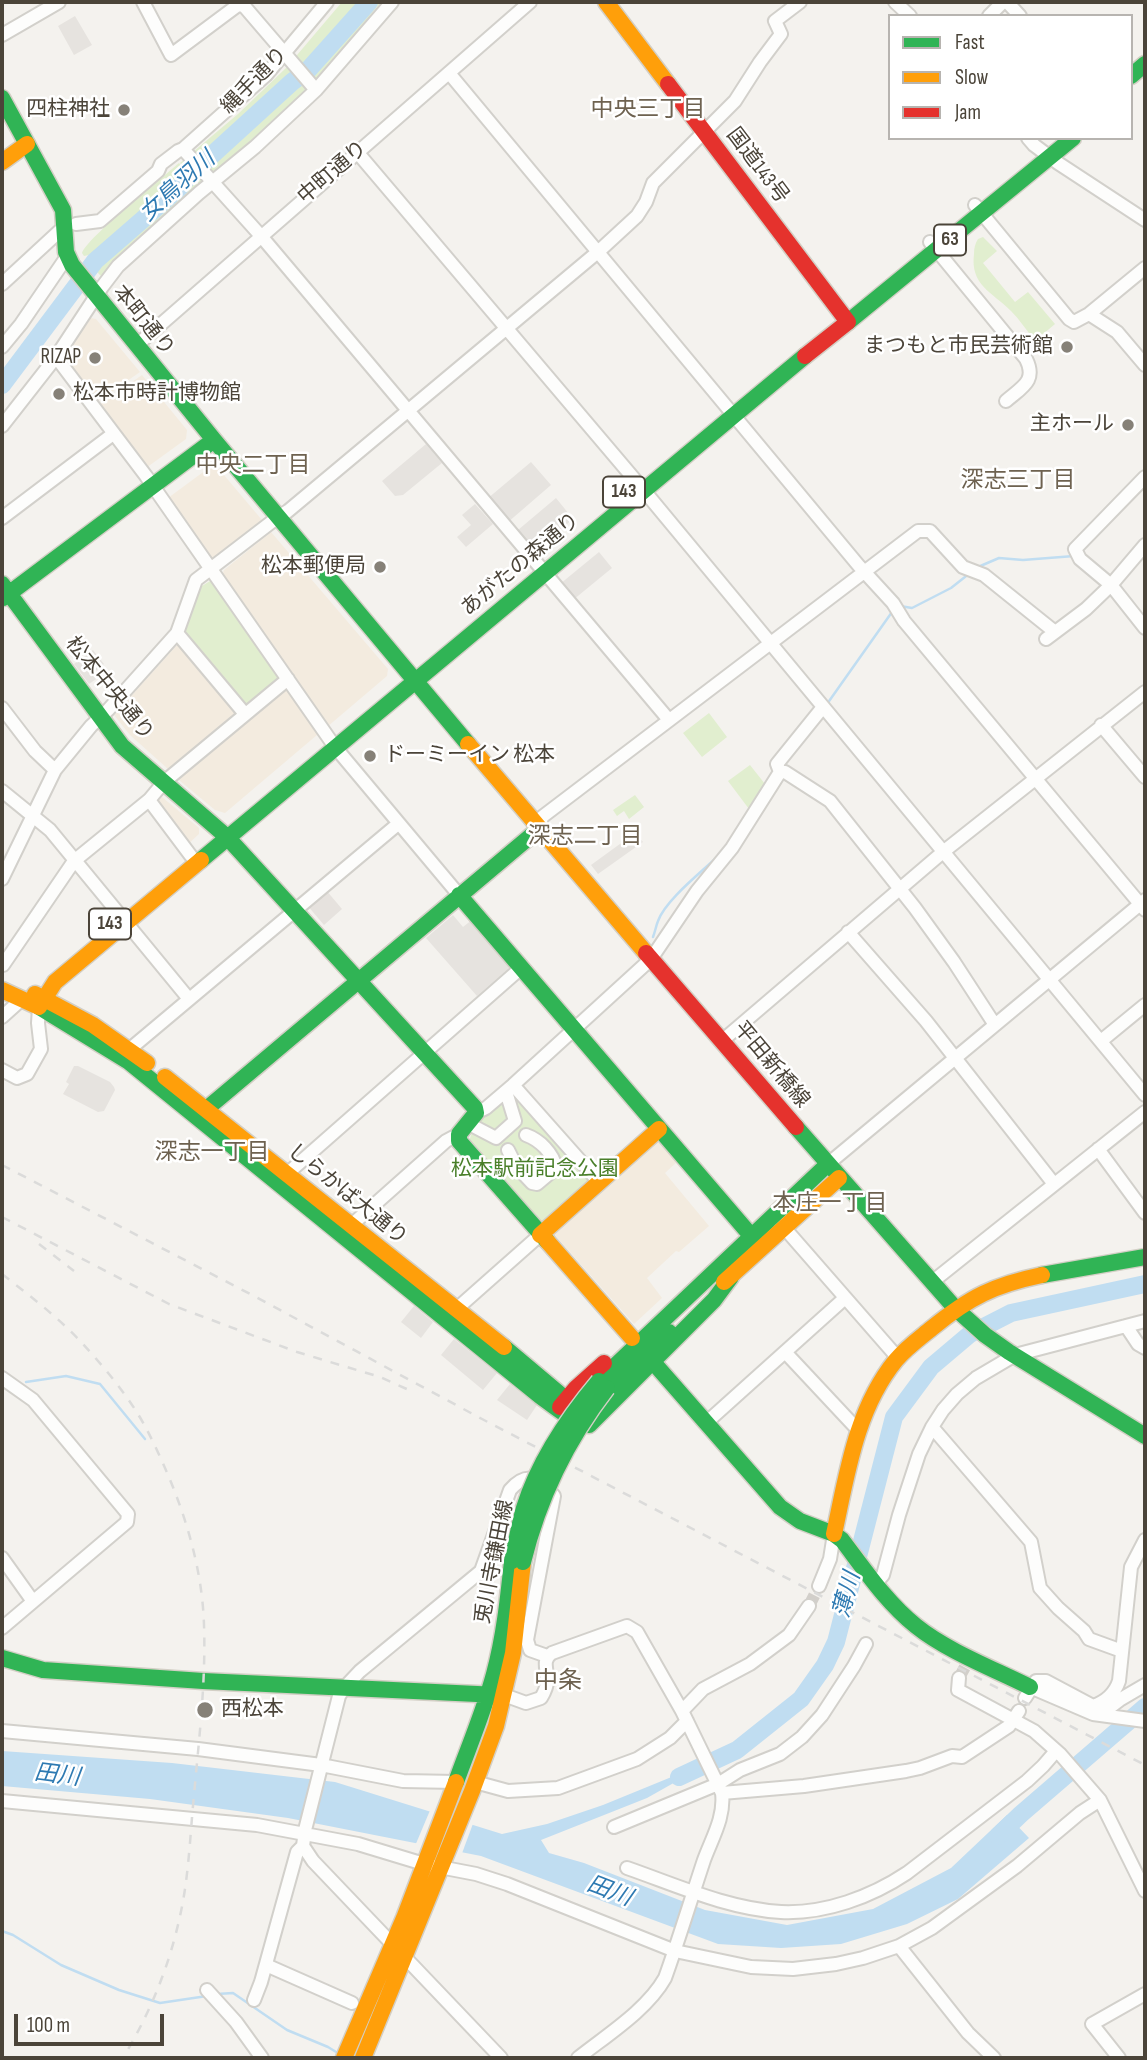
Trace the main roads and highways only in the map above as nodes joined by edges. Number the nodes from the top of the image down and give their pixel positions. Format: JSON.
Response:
{"nodes":[{"id":1,"x":606,"y":2,"type":"edge"},
{"id":2,"x":2,"y":98,"type":"edge"},
{"id":3,"x":1056,"y":140,"type":"edge"},
{"id":4,"x":1070,"y":140,"type":"edge"},
{"id":5,"x":27,"y":144,"type":"junction"},
{"id":6,"x":1046,"y":154,"type":"junction"},
{"id":7,"x":2,"y":162,"type":"edge"},
{"id":8,"x":845,"y":318,"type":"junction"},
{"id":9,"x":214,"y":440,"type":"junction"},
{"id":10,"x":4,"y":592,"type":"edge"},
{"id":11,"x":412,"y":677,"type":"junction"},
{"id":12,"x":538,"y":829,"type":"junction"},
{"id":13,"x":224,"y":834,"type":"junction"},
{"id":14,"x":459,"y":895,"type":"junction"},
{"id":15,"x":122,"y":919,"type":"junction"},
{"id":16,"x":3,"y":972,"type":"edge"},
{"id":17,"x":358,"y":981,"type":"junction"},
{"id":18,"x":2,"y":990,"type":"edge"},
{"id":19,"x":34,"y":999,"type":"junction"},
{"id":20,"x":202,"y":1113,"type":"junction"},
{"id":21,"x":659,"y":1129,"type":"junction"},
{"id":22,"x":828,"y":1164,"type":"junction"},
{"id":23,"x":839,"y":1178,"type":"junction"},
{"id":24,"x":780,"y":1222,"type":"junction"},
{"id":25,"x":540,"y":1235,"type":"junction"},
{"id":26,"x":756,"y":1243,"type":"junction"},
{"id":27,"x":1145,"y":1257,"type":"edge"},
{"id":28,"x":716,"y":1270,"type":"junction"},
{"id":29,"x":732,"y":1277,"type":"junction"},
{"id":30,"x":958,"y":1311,"type":"junction"},
{"id":31,"x":632,"y":1338,"type":"junction"},
{"id":32,"x":653,"y":1362,"type":"junction"},
{"id":33,"x":603,"y":1384,"type":"junction"},
{"id":34,"x":563,"y":1404,"type":"junction"},
{"id":35,"x":1145,"y":1436,"type":"edge"},
{"id":36,"x":838,"y":1537,"type":"junction"},
{"id":37,"x":2,"y":1657,"type":"edge"},
{"id":38,"x":1027,"y":1693,"type":"road end"},
{"id":39,"x":496,"y":1694,"type":"junction"},
{"id":40,"x":345,"y":2055,"type":"edge"},
{"id":41,"x":363,"y":2058,"type":"edge"}],
"edges":[{"from":1,"to":8,"type":"main road","name":"国道143号"},
{"from":2,"to":5,"type":"main road"},
{"from":3,"to":6,"type":"main road","name":"あがたの森通り","number":"63"},
{"from":4,"to":6,"type":"main road","name":"あがたの森通り","number":"63"},
{"from":5,"to":7,"type":"main road"},
{"from":5,"to":9,"type":"main road","name":"本町通り"},
{"from":6,"to":8,"type":"main road","name":"あがたの森通り","number":"63"},
{"from":8,"to":11,"type":"main road","name":"あがたの森通り","number":"143"},
{"from":9,"to":10,"type":"main road"},
{"from":9,"to":11,"type":"main road","name":"本町通り"},
{"from":10,"to":13,"type":"main road","name":"松本中央通り"},
{"from":11,"to":12,"type":"main road","name":"平田新橋線"},
{"from":11,"to":13,"type":"main road","name":"あがたの森通り","number":"143"},
{"from":12,"to":14,"type":"main road"},
{"from":12,"to":22,"type":"main road","name":"平田新橋線"},
{"from":13,"to":15,"type":"main road","name":"あがたの森通り","number":"143"},
{"from":13,"to":15,"type":"main road","name":"あがたの森通り","number":"143"},
{"from":13,"to":17,"type":"main road","name":"松本中央通り"},
{"from":14,"to":17,"type":"main road"},
{"from":14,"to":21,"type":"main road"},
{"from":15,"to":19,"type":"main road","name":"あがたの森通り","number":"143"},
{"from":16,"to":19,"type":"main road"},
{"from":17,"to":20,"type":"main road"},
{"from":17,"to":25,"type":"main road","name":"松本中央通り"},
{"from":18,"to":19,"type":"main road"},
{"from":19,"to":20,"type":"main road","name":"しらかば大通り"},
{"from":19,"to":20,"type":"main road","name":"しらかば大通り"},
{"from":20,"to":34,"type":"main road","name":"しらかば大通り"},
{"from":21,"to":25,"type":"main road"},
{"from":21,"to":26,"type":"main road"},
{"from":22,"to":23,"type":"main road","name":"平田新橋線"},
{"from":22,"to":24,"type":"main road","name":"兎川寺鎌田線"},
{"from":23,"to":24,"type":"main road","name":"兎川寺鎌田線"},
{"from":23,"to":30,"type":"main road","name":"平田新橋線"},
{"from":24,"to":26,"type":"main road","name":"兎川寺鎌田線"},
{"from":25,"to":31,"type":"main road","name":"松本中央通り"},
{"from":26,"to":28,"type":"main road","name":"兎川寺鎌田線"},
{"from":26,"to":29,"type":"main road","name":"兎川寺鎌田線"},
{"from":27,"to":30,"type":"main road"},
{"from":28,"to":31,"type":"main road"},
{"from":28,"to":33,"type":"main road","name":"兎川寺鎌田線"},
{"from":29,"to":32,"type":"main road"},
{"from":29,"to":33,"type":"main road","name":"兎川寺鎌田線"},
{"from":30,"to":35,"type":"main road","name":"平田新橋線"},
{"from":30,"to":36,"type":"main road"},
{"from":31,"to":34,"type":"main road"},
{"from":32,"to":34,"type":"main road","name":"しらかば大通り"},
{"from":32,"to":36,"type":"main road"},
{"from":33,"to":39,"type":"main road","name":"兎川寺鎌田線","bridge":true},
{"from":36,"to":38,"type":"main road"},
{"from":37,"to":39,"type":"main road"},
{"from":39,"to":40,"type":"main road","name":"兎川寺鎌田線"},
{"from":39,"to":41,"type":"main road","name":"兎川寺鎌田線"}]}
